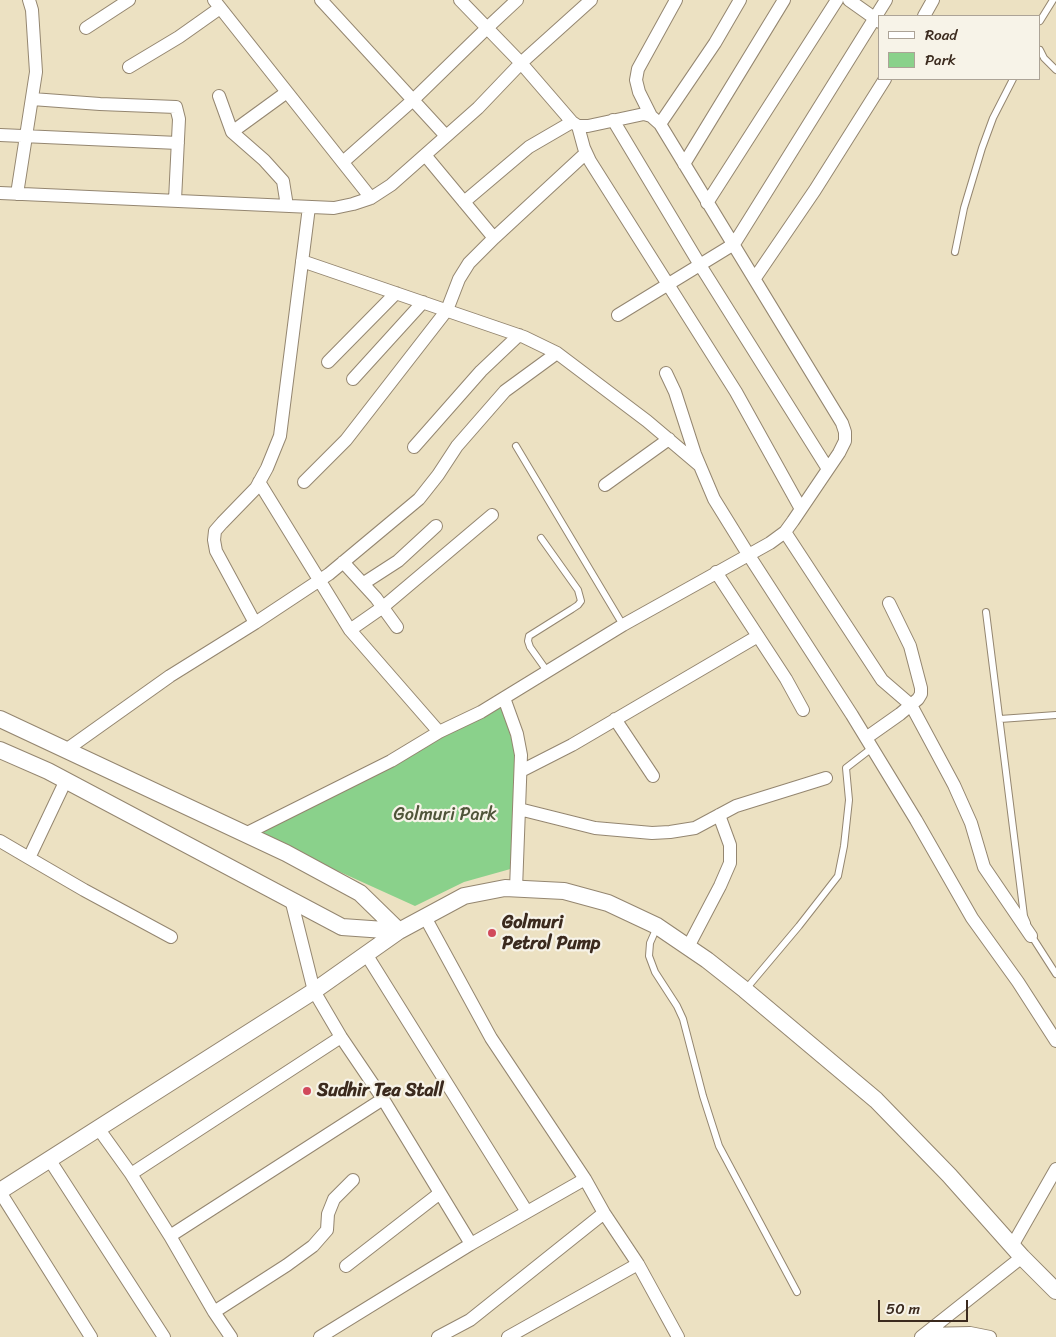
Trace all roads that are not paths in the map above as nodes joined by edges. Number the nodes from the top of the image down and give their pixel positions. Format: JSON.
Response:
{"nodes":[{"id":1,"x":29,"y":0,"type":"edge"},
{"id":2,"x":127,"y":0,"type":"edge"},
{"id":3,"x":321,"y":0,"type":"edge"},
{"id":4,"x":460,"y":0,"type":"edge"},
{"id":5,"x":517,"y":0,"type":"edge"},
{"id":6,"x":590,"y":0,"type":"edge"},
{"id":7,"x":676,"y":0,"type":"edge"},
{"id":8,"x":740,"y":0,"type":"edge"},
{"id":9,"x":784,"y":0,"type":"edge"},
{"id":10,"x":837,"y":0,"type":"edge"},
{"id":11,"x":849,"y":0,"type":"edge"},
{"id":12,"x":886,"y":0,"type":"edge"},
{"id":13,"x":933,"y":0,"type":"edge"},
{"id":14,"x":1053,"y":0,"type":"edge"},
{"id":15,"x":217,"y":4,"type":"edge"},
{"id":16,"x":880,"y":15,"type":"edge"},
{"id":17,"x":925,"y":15,"type":"edge"},
{"id":18,"x":878,"y":20,"type":"edge"},
{"id":19,"x":1041,"y":20,"type":"edge"},
{"id":20,"x":86,"y":28,"type":"dead end"},
{"id":21,"x":486,"y":28,"type":"junction"},
{"id":22,"x":1041,"y":52,"type":"edge"},
{"id":23,"x":521,"y":63,"type":"junction"},
{"id":24,"x":129,"y":68,"type":"dead end"},
{"id":25,"x":1056,"y":70,"type":"edge"},
{"id":26,"x":884,"y":80,"type":"edge"},
{"id":27,"x":1012,"y":80,"type":"edge"},
{"id":28,"x":287,"y":92,"type":"junction"},
{"id":29,"x":219,"y":96,"type":"dead end"},
{"id":30,"x":32,"y":99,"type":"junction"},
{"id":31,"x":413,"y":100,"type":"junction"},
{"id":32,"x":613,"y":120,"type":"junction"},
{"id":33,"x":656,"y":120,"type":"junction"},
{"id":34,"x":575,"y":124,"type":"junction"},
{"id":35,"x":232,"y":132,"type":"junction"},
{"id":36,"x":0,"y":135,"type":"edge"},
{"id":37,"x":26,"y":136,"type":"junction"},
{"id":38,"x":446,"y":136,"type":"junction"},
{"id":39,"x":178,"y":143,"type":"junction"},
{"id":40,"x":586,"y":153,"type":"junction"},
{"id":41,"x":425,"y":155,"type":"junction"},
{"id":42,"x":343,"y":162,"type":"junction"},
{"id":43,"x":684,"y":164,"type":"junction"},
{"id":44,"x":0,"y":193,"type":"edge"},
{"id":45,"x":17,"y":194,"type":"junction"},
{"id":46,"x":371,"y":198,"type":"junction"},
{"id":47,"x":175,"y":200,"type":"junction"},
{"id":48,"x":464,"y":202,"type":"junction"},
{"id":49,"x":707,"y":203,"type":"junction"},
{"id":50,"x":287,"y":206,"type":"junction"},
{"id":51,"x":309,"y":207,"type":"junction"},
{"id":52,"x":494,"y":238,"type":"junction"},
{"id":53,"x":734,"y":244,"type":"junction"},
{"id":54,"x":955,"y":252,"type":"dead end"},
{"id":55,"x":302,"y":260,"type":"junction"},
{"id":56,"x":700,"y":265,"type":"junction"},
{"id":57,"x":755,"y":278,"type":"junction"},
{"id":58,"x":667,"y":285,"type":"junction"},
{"id":59,"x":396,"y":292,"type":"junction"},
{"id":60,"x":423,"y":302,"type":"junction"},
{"id":61,"x":447,"y":310,"type":"junction"},
{"id":62,"x":618,"y":315,"type":"dead end"},
{"id":63,"x":519,"y":335,"type":"junction"},
{"id":64,"x":557,"y":353,"type":"junction"},
{"id":65,"x":328,"y":362,"type":"dead end"},
{"id":66,"x":666,"y":373,"type":"dead end"},
{"id":67,"x":353,"y":379,"type":"dead end"},
{"id":68,"x":669,"y":439,"type":"junction"},
{"id":69,"x":516,"y":446,"type":"dead end"},
{"id":70,"x":414,"y":447,"type":"dead end"},
{"id":71,"x":700,"y":466,"type":"junction"},
{"id":72,"x":828,"y":469,"type":"junction"},
{"id":73,"x":260,"y":482,"type":"junction"},
{"id":74,"x":304,"y":482,"type":"dead end"},
{"id":75,"x":605,"y":485,"type":"dead end"},
{"id":76,"x":801,"y":509,"type":"junction"},
{"id":77,"x":492,"y":515,"type":"dead end"},
{"id":78,"x":436,"y":526,"type":"dead end"},
{"id":79,"x":785,"y":532,"type":"junction"},
{"id":80,"x":542,"y":538,"type":"dead end"},
{"id":81,"x":748,"y":554,"type":"junction"},
{"id":82,"x":343,"y":562,"type":"junction"},
{"id":83,"x":716,"y":572,"type":"junction"},
{"id":84,"x":320,"y":581,"type":"junction"},
{"id":85,"x":364,"y":583,"type":"junction"},
{"id":86,"x":889,"y":603,"type":"dead end"},
{"id":87,"x":383,"y":608,"type":"junction"},
{"id":88,"x":986,"y":612,"type":"dead end"},
{"id":89,"x":255,"y":623,"type":"junction"},
{"id":90,"x":623,"y":625,"type":"junction"},
{"id":91,"x":397,"y":627,"type":"dead end"},
{"id":92,"x":350,"y":630,"type":"junction"},
{"id":93,"x":758,"y":636,"type":"junction"},
{"id":94,"x":547,"y":671,"type":"junction"},
{"id":95,"x":504,"y":698,"type":"junction"},
{"id":96,"x":911,"y":705,"type":"junction"},
{"id":97,"x":803,"y":710,"type":"dead end"},
{"id":98,"x":1056,"y":715,"type":"edge"},
{"id":99,"x":0,"y":719,"type":"edge"},
{"id":100,"x":615,"y":719,"type":"junction"},
{"id":101,"x":1000,"y":719,"type":"junction"},
{"id":102,"x":439,"y":732,"type":"junction"},
{"id":103,"x":869,"y":743,"type":"junction"},
{"id":104,"x":0,"y":750,"type":"edge"},
{"id":105,"x":66,"y":750,"type":"junction"},
{"id":106,"x":521,"y":772,"type":"junction"},
{"id":107,"x":653,"y":776,"type":"dead end"},
{"id":108,"x":826,"y":778,"type":"dead end"},
{"id":109,"x":66,"y":780,"type":"junction"},
{"id":110,"x":519,"y":809,"type":"junction"},
{"id":111,"x":719,"y":815,"type":"junction"},
{"id":112,"x":244,"y":834,"type":"junction"},
{"id":113,"x":0,"y":841,"type":"edge"},
{"id":114,"x":29,"y":858,"type":"junction"},
{"id":115,"x":516,"y":889,"type":"junction"},
{"id":116,"x":291,"y":899,"type":"junction"},
{"id":117,"x":425,"y":917,"type":"junction"},
{"id":118,"x":657,"y":926,"type":"junction"},
{"id":119,"x":399,"y":931,"type":"junction"},
{"id":120,"x":1032,"y":936,"type":"junction"},
{"id":121,"x":171,"y":937,"type":"dead end"},
{"id":122,"x":688,"y":947,"type":"junction"},
{"id":123,"x":366,"y":954,"type":"junction"},
{"id":124,"x":1056,"y":974,"type":"edge"},
{"id":125,"x":746,"y":990,"type":"junction"},
{"id":126,"x":314,"y":991,"type":"junction"},
{"id":127,"x":341,"y":1037,"type":"junction"},
{"id":128,"x":1056,"y":1042,"type":"edge"},
{"id":129,"x":382,"y":1099,"type":"junction"},
{"id":130,"x":98,"y":1128,"type":"junction"},
{"id":131,"x":49,"y":1159,"type":"junction"},
{"id":132,"x":1056,"y":1169,"type":"edge"},
{"id":133,"x":131,"y":1174,"type":"junction"},
{"id":134,"x":585,"y":1179,"type":"junction"},
{"id":135,"x":353,"y":1180,"type":"dead end"},
{"id":136,"x":0,"y":1191,"type":"edge"},
{"id":137,"x":440,"y":1193,"type":"junction"},
{"id":138,"x":527,"y":1212,"type":"junction"},
{"id":139,"x":604,"y":1213,"type":"junction"},
{"id":140,"x":170,"y":1236,"type":"junction"},
{"id":141,"x":471,"y":1244,"type":"junction"},
{"id":142,"x":1017,"y":1252,"type":"junction"},
{"id":143,"x":638,"y":1264,"type":"junction"},
{"id":144,"x":346,"y":1266,"type":"dead end"},
{"id":145,"x":1056,"y":1291,"type":"edge"},
{"id":146,"x":797,"y":1292,"type":"dead end"},
{"id":147,"x":214,"y":1312,"type":"junction"},
{"id":148,"x":925,"y":1336,"type":"edge"},
{"id":149,"x":91,"y":1337,"type":"edge"},
{"id":150,"x":164,"y":1337,"type":"edge"},
{"id":151,"x":231,"y":1337,"type":"edge"},
{"id":152,"x":320,"y":1337,"type":"edge"},
{"id":153,"x":438,"y":1337,"type":"edge"},
{"id":154,"x":508,"y":1337,"type":"edge"},
{"id":155,"x":678,"y":1337,"type":"edge"},
{"id":156,"x":990,"y":1337,"type":"edge"}],
"edges":[{"from":1,"to":30,"type":"street"},
{"from":2,"to":20,"type":"street"},
{"from":3,"to":31,"type":"street"},
{"from":4,"to":21,"type":"street"},
{"from":5,"to":21,"type":"street"},
{"from":6,"to":23,"type":"street"},
{"from":7,"to":33,"type":"street"},
{"from":8,"to":33,"type":"street"},
{"from":9,"to":43,"type":"street"},
{"from":10,"to":49,"type":"street"},
{"from":11,"to":18,"type":"street"},
{"from":12,"to":16,"type":"street"},
{"from":13,"to":17,"type":"street"},
{"from":14,"to":19,"type":"lane"},
{"from":15,"to":24,"type":"street"},
{"from":15,"to":28,"type":"street"},
{"from":18,"to":53,"type":"street"},
{"from":21,"to":23,"type":"street"},
{"from":21,"to":31,"type":"street"},
{"from":22,"to":25,"type":"lane"},
{"from":23,"to":34,"type":"street"},
{"from":23,"to":38,"type":"street"},
{"from":26,"to":57,"type":"street"},
{"from":27,"to":54,"type":"lane"},
{"from":28,"to":35,"type":"street"},
{"from":28,"to":42,"type":"street"},
{"from":29,"to":35,"type":"street"},
{"from":30,"to":37,"type":"street"},
{"from":30,"to":39,"type":"street"},
{"from":31,"to":38,"type":"street"},
{"from":31,"to":42,"type":"street"},
{"from":32,"to":33,"type":"street"},
{"from":32,"to":34,"type":"street"},
{"from":32,"to":56,"type":"street"},
{"from":33,"to":43,"type":"street"},
{"from":34,"to":40,"type":"street"},
{"from":34,"to":48,"type":"street"},
{"from":35,"to":50,"type":"street"},
{"from":36,"to":37,"type":"street"},
{"from":37,"to":39,"type":"street"},
{"from":37,"to":45,"type":"street"},
{"from":38,"to":41,"type":"street"},
{"from":39,"to":47,"type":"street"},
{"from":40,"to":52,"type":"street"},
{"from":40,"to":58,"type":"street"},
{"from":41,"to":46,"type":"street"},
{"from":41,"to":48,"type":"street"},
{"from":42,"to":46,"type":"street"},
{"from":43,"to":49,"type":"street"},
{"from":44,"to":45,"type":"street"},
{"from":45,"to":47,"type":"street"},
{"from":46,"to":51,"type":"street"},
{"from":47,"to":50,"type":"street"},
{"from":48,"to":52,"type":"street"},
{"from":49,"to":53,"type":"street"},
{"from":50,"to":51,"type":"street"},
{"from":51,"to":55,"type":"street"},
{"from":52,"to":61,"type":"street"},
{"from":53,"to":56,"type":"street"},
{"from":53,"to":57,"type":"street"},
{"from":55,"to":59,"type":"street"},
{"from":55,"to":73,"type":"street"},
{"from":56,"to":58,"type":"street"},
{"from":56,"to":72,"type":"street"},
{"from":57,"to":72,"type":"street"},
{"from":58,"to":62,"type":"street"},
{"from":58,"to":76,"type":"street"},
{"from":59,"to":60,"type":"street"},
{"from":59,"to":65,"type":"street"},
{"from":60,"to":61,"type":"street"},
{"from":60,"to":67,"type":"street"},
{"from":61,"to":63,"type":"street"},
{"from":61,"to":74,"type":"street"},
{"from":63,"to":64,"type":"street"},
{"from":63,"to":70,"type":"street"},
{"from":64,"to":68,"type":"street"},
{"from":64,"to":82,"type":"street"},
{"from":66,"to":71,"type":"street"},
{"from":68,"to":71,"type":"street"},
{"from":68,"to":75,"type":"street"},
{"from":69,"to":90,"type":"lane"},
{"from":71,"to":81,"type":"street"},
{"from":72,"to":76,"type":"street"},
{"from":73,"to":84,"type":"street"},
{"from":73,"to":89,"type":"street"},
{"from":76,"to":79,"type":"street"},
{"from":77,"to":87,"type":"street"},
{"from":78,"to":85,"type":"street"},
{"from":79,"to":81,"type":"street"},
{"from":79,"to":96,"type":"street"},
{"from":80,"to":94,"type":"lane"},
{"from":81,"to":83,"type":"street"},
{"from":81,"to":103,"type":"street"},
{"from":82,"to":84,"type":"street"},
{"from":82,"to":85,"type":"street"},
{"from":83,"to":90,"type":"street"},
{"from":83,"to":93,"type":"street"},
{"from":84,"to":89,"type":"street"},
{"from":84,"to":92,"type":"street"},
{"from":85,"to":87,"type":"street"},
{"from":86,"to":96,"type":"street"},
{"from":87,"to":91,"type":"street"},
{"from":87,"to":92,"type":"street"},
{"from":88,"to":101,"type":"lane"},
{"from":89,"to":105,"type":"street"},
{"from":90,"to":94,"type":"street"},
{"from":92,"to":102,"type":"street"},
{"from":93,"to":97,"type":"street"},
{"from":93,"to":100,"type":"street"},
{"from":94,"to":95,"type":"street"},
{"from":95,"to":102,"type":"street"},
{"from":95,"to":106,"type":"street"},
{"from":96,"to":103,"type":"street"},
{"from":96,"to":120,"type":"street"},
{"from":98,"to":101,"type":"lane"},
{"from":99,"to":105,"type":"street"},
{"from":100,"to":106,"type":"street"},
{"from":100,"to":107,"type":"street"},
{"from":101,"to":120,"type":"lane"},
{"from":102,"to":112,"type":"street"},
{"from":103,"to":125,"type":"lane"},
{"from":103,"to":128,"type":"street"},
{"from":104,"to":109,"type":"street"},
{"from":105,"to":112,"type":"street"},
{"from":106,"to":110,"type":"street"},
{"from":108,"to":111,"type":"street"},
{"from":109,"to":114,"type":"street"},
{"from":109,"to":116,"type":"street"},
{"from":110,"to":111,"type":"street"},
{"from":110,"to":115,"type":"street"},
{"from":111,"to":122,"type":"street"},
{"from":112,"to":119,"type":"street"},
{"from":113,"to":114,"type":"street"},
{"from":114,"to":121,"type":"street"},
{"from":115,"to":117,"type":"street"},
{"from":115,"to":118,"type":"street"},
{"from":116,"to":119,"type":"street"},
{"from":116,"to":126,"type":"street"},
{"from":117,"to":119,"type":"street"},
{"from":117,"to":134,"type":"street"},
{"from":118,"to":122,"type":"street"},
{"from":118,"to":146,"type":"lane"},
{"from":119,"to":123,"type":"street"},
{"from":120,"to":124,"type":"lane"},
{"from":122,"to":125,"type":"street"},
{"from":123,"to":126,"type":"street"},
{"from":123,"to":138,"type":"street"},
{"from":125,"to":142,"type":"street"},
{"from":126,"to":127,"type":"street"},
{"from":126,"to":130,"type":"street"},
{"from":127,"to":129,"type":"street"},
{"from":127,"to":133,"type":"street"},
{"from":129,"to":137,"type":"street"},
{"from":129,"to":140,"type":"street"},
{"from":130,"to":131,"type":"street"},
{"from":130,"to":133,"type":"street"},
{"from":131,"to":136,"type":"street"},
{"from":131,"to":150,"type":"street"},
{"from":132,"to":142,"type":"street"},
{"from":133,"to":140,"type":"street"},
{"from":134,"to":138,"type":"street"},
{"from":134,"to":139,"type":"street"},
{"from":135,"to":147,"type":"street"},
{"from":136,"to":149,"type":"street"},
{"from":137,"to":141,"type":"street"},
{"from":137,"to":144,"type":"street"},
{"from":138,"to":141,"type":"street"},
{"from":139,"to":143,"type":"street"},
{"from":139,"to":153,"type":"street"},
{"from":140,"to":147,"type":"street"},
{"from":141,"to":152,"type":"street"},
{"from":142,"to":145,"type":"street"},
{"from":142,"to":148,"type":"street"},
{"from":143,"to":154,"type":"street"},
{"from":143,"to":155,"type":"street"},
{"from":147,"to":151,"type":"street"},
{"from":148,"to":156,"type":"street"}]}
